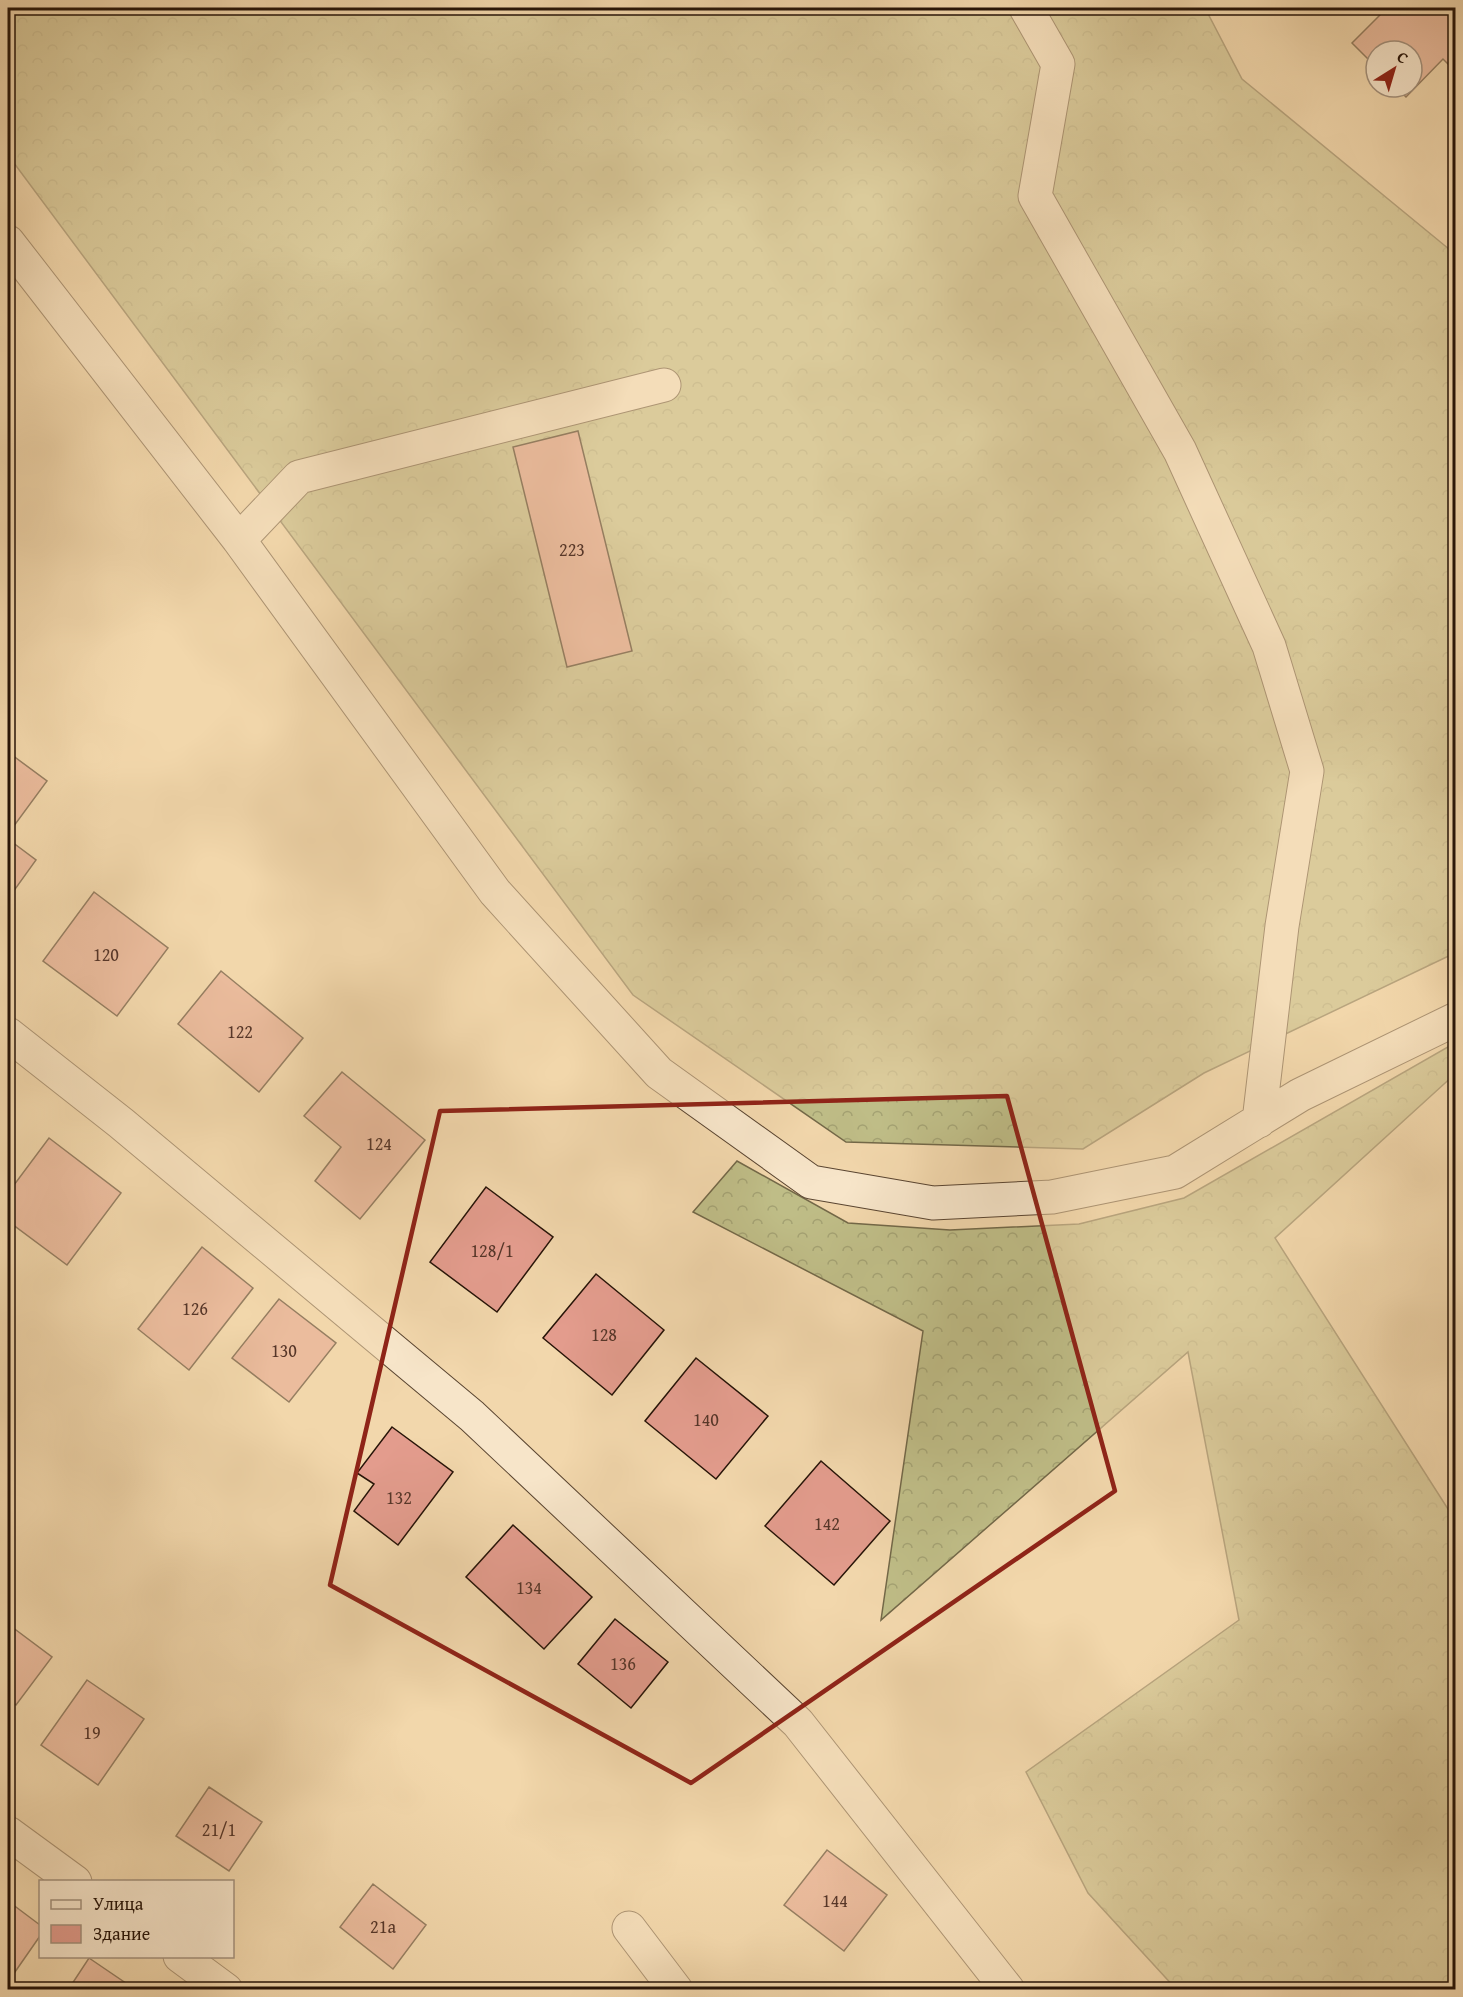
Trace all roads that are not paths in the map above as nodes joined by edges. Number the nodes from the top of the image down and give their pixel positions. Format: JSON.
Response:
{"nodes":[{"id":1,"x":1026,"y":8,"type":"edge"},
{"id":2,"x":8,"y":242,"type":"edge"},
{"id":3,"x":664,"y":385,"type":"dead end"},
{"id":4,"x":239,"y":540,"type":"junction"},
{"id":5,"x":1455,"y":1019,"type":"edge"},
{"id":6,"x":8,"y":1034,"type":"edge"},
{"id":7,"x":1258,"y":1121,"type":"junction"},
{"id":8,"x":8,"y":1833,"type":"edge"},
{"id":9,"x":74,"y":1880,"type":"edge"},
{"id":10,"x":629,"y":1928,"type":"dead end"},
{"id":11,"x":183,"y":1958,"type":"edge"},
{"id":12,"x":226,"y":1989,"type":"edge"},
{"id":13,"x":676,"y":1989,"type":"edge"},
{"id":14,"x":1008,"y":1989,"type":"edge"}],
"edges":[{"from":1,"to":7,"type":"street"},
{"from":2,"to":4,"type":"street"},
{"from":3,"to":4,"type":"street"},
{"from":4,"to":7,"type":"street"},
{"from":5,"to":7,"type":"street"},
{"from":6,"to":14,"type":"street"},
{"from":8,"to":9,"type":"street"},
{"from":10,"to":13,"type":"street"},
{"from":11,"to":12,"type":"street"}]}
